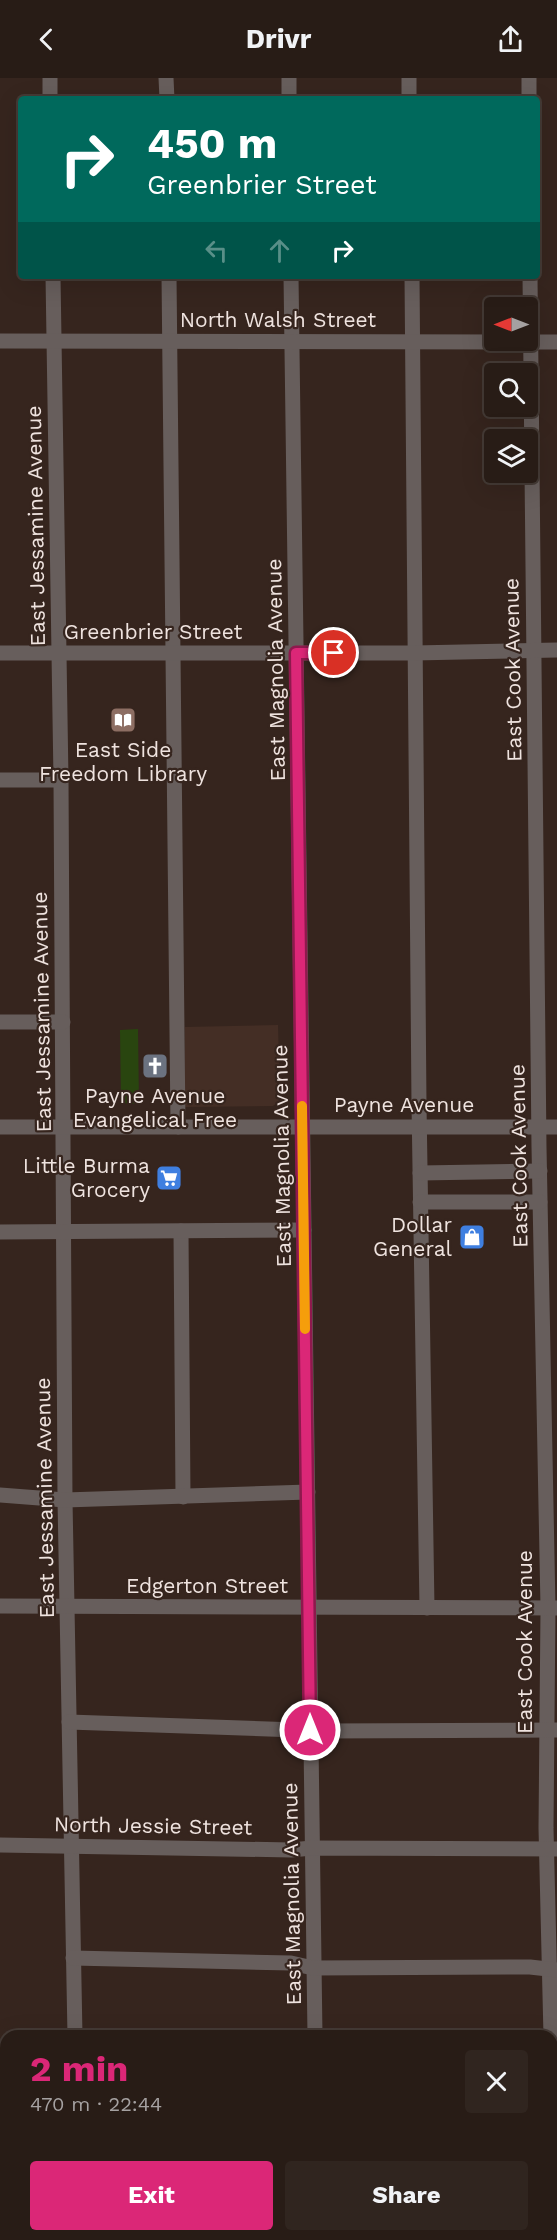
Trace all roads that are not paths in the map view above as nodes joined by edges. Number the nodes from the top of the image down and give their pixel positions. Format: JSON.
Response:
{"nodes":[{"id":1,"x":50,"y":78,"type":"edge"},
{"id":2,"x":166,"y":78,"type":"edge"},
{"id":3,"x":289,"y":78,"type":"edge"},
{"id":4,"x":409,"y":78,"type":"edge"},
{"id":5,"x":529,"y":78,"type":"edge"},
{"id":6,"x":50,"y":96,"type":"edge"},
{"id":7,"x":167,"y":96,"type":"edge"},
{"id":8,"x":289,"y":96,"type":"edge"},
{"id":9,"x":409,"y":96,"type":"edge"},
{"id":10,"x":529,"y":96,"type":"edge"},
{"id":11,"x":53,"y":279,"type":"edge"},
{"id":12,"x":169,"y":279,"type":"edge"},
{"id":13,"x":291,"y":279,"type":"edge"},
{"id":14,"x":412,"y":279,"type":"edge"},
{"id":15,"x":530,"y":279,"type":"edge"},
{"id":16,"x":530,"y":297,"type":"edge"},
{"id":17,"x":292,"y":340,"type":"junction"},
{"id":18,"x":0,"y":341,"type":"edge"},
{"id":19,"x":54,"y":341,"type":"junction"},
{"id":20,"x":170,"y":341,"type":"junction"},
{"id":21,"x":413,"y":341,"type":"junction"},
{"id":22,"x":484,"y":342,"type":"edge"},
{"id":23,"x":538,"y":342,"type":"edge"},
{"id":24,"x":557,"y":342,"type":"edge"},
{"id":25,"x":530,"y":351,"type":"edge"},
{"id":26,"x":534,"y":650,"type":"junction"},
{"id":27,"x":557,"y":650,"type":"edge"},
{"id":28,"x":0,"y":653,"type":"edge"},
{"id":29,"x":59,"y":653,"type":"junction"},
{"id":30,"x":174,"y":653,"type":"junction"},
{"id":31,"x":296,"y":653,"type":"junction"},
{"id":32,"x":414,"y":653,"type":"junction"},
{"id":33,"x":0,"y":780,"type":"edge"},
{"id":34,"x":61,"y":780,"type":"junction"},
{"id":35,"x":0,"y":1022,"type":"edge"},
{"id":36,"x":63,"y":1022,"type":"junction"},
{"id":37,"x":303,"y":1126,"type":"junction"},
{"id":38,"x":419,"y":1126,"type":"junction"},
{"id":39,"x":539,"y":1126,"type":"junction"},
{"id":40,"x":557,"y":1126,"type":"edge"},
{"id":41,"x":0,"y":1127,"type":"edge"},
{"id":42,"x":64,"y":1127,"type":"junction"},
{"id":43,"x":178,"y":1127,"type":"junction"},
{"id":44,"x":540,"y":1171,"type":"junction"},
{"id":45,"x":420,"y":1173,"type":"junction"},
{"id":46,"x":420,"y":1202,"type":"junction"},
{"id":47,"x":540,"y":1202,"type":"junction"},
{"id":48,"x":304,"y":1230,"type":"junction"},
{"id":49,"x":0,"y":1232,"type":"edge"},
{"id":50,"x":181,"y":1232,"type":"junction"},
{"id":51,"x":65,"y":1233,"type":"junction"},
{"id":52,"x":308,"y":1492,"type":"junction"},
{"id":53,"x":0,"y":1495,"type":"edge"},
{"id":54,"x":183,"y":1497,"type":"junction"},
{"id":55,"x":65,"y":1500,"type":"junction"},
{"id":56,"x":0,"y":1606,"type":"edge"},
{"id":57,"x":68,"y":1607,"type":"junction"},
{"id":58,"x":309,"y":1608,"type":"junction"},
{"id":59,"x":427,"y":1608,"type":"junction"},
{"id":60,"x":552,"y":1608,"type":"edge"},
{"id":61,"x":69,"y":1722,"type":"junction"},
{"id":62,"x":310,"y":1730,"type":"junction"},
{"id":63,"x":551,"y":1731,"type":"edge"},
{"id":64,"x":0,"y":1845,"type":"edge"},
{"id":65,"x":71,"y":1845,"type":"junction"},
{"id":66,"x":312,"y":1848,"type":"junction"},
{"id":67,"x":552,"y":1849,"type":"edge"},
{"id":68,"x":73,"y":1959,"type":"junction"},
{"id":69,"x":313,"y":1968,"type":"junction"},
{"id":70,"x":553,"y":1970,"type":"edge"},
{"id":71,"x":75,"y":2030,"type":"edge"},
{"id":72,"x":315,"y":2030,"type":"edge"},
{"id":73,"x":550,"y":2030,"type":"edge"}],
"edges":[{"from":1,"to":6,"type":"street"},
{"from":2,"to":7,"type":"street"},
{"from":3,"to":8,"type":"street"},
{"from":4,"to":9,"type":"street"},
{"from":5,"to":10,"type":"street"},
{"from":11,"to":19,"type":"street","name":"East Jessamine Avenue"},
{"from":12,"to":20,"type":"street"},
{"from":13,"to":17,"type":"street","name":"East Magnolia Avenue"},
{"from":14,"to":21,"type":"street"},
{"from":15,"to":16,"type":"street","name":"East Cook Avenue"},
{"from":17,"to":20,"type":"street","name":"North Walsh Street"},
{"from":17,"to":21,"type":"street","name":"North Walsh Street"},
{"from":17,"to":31,"type":"street","name":"East Magnolia Avenue"},
{"from":18,"to":19,"type":"street","name":"North Walsh Street"},
{"from":19,"to":20,"type":"street","name":"North Walsh Street"},
{"from":19,"to":29,"type":"street","name":"East Jessamine Avenue"},
{"from":20,"to":30,"type":"street"},
{"from":21,"to":22,"type":"street","name":"North Walsh Street"},
{"from":21,"to":32,"type":"street"},
{"from":23,"to":24,"type":"street","name":"North Walsh Street"},
{"from":25,"to":26,"type":"street","name":"East Cook Avenue"},
{"from":26,"to":27,"type":"street","name":"Greenbrier Street"},
{"from":26,"to":32,"type":"street","name":"Greenbrier Street"},
{"from":26,"to":39,"type":"street","name":"East Cook Avenue"},
{"from":28,"to":29,"type":"street","name":"Greenbrier Street"},
{"from":29,"to":30,"type":"street","name":"Greenbrier Street"},
{"from":29,"to":34,"type":"street","name":"East Jessamine Avenue"},
{"from":30,"to":31,"type":"street","name":"Greenbrier Street"},
{"from":30,"to":43,"type":"street"},
{"from":31,"to":32,"type":"street","name":"Greenbrier Street"},
{"from":31,"to":37,"type":"street","name":"East Magnolia Avenue"},
{"from":32,"to":38,"type":"street"},
{"from":33,"to":34,"type":"street"},
{"from":34,"to":36,"type":"street","name":"East Jessamine Avenue"},
{"from":35,"to":36,"type":"street"},
{"from":36,"to":42,"type":"street","name":"East Jessamine Avenue"},
{"from":37,"to":38,"type":"street","name":"Payne Avenue"},
{"from":37,"to":43,"type":"street","name":"Payne Avenue"},
{"from":37,"to":48,"type":"street","name":"East Magnolia Avenue"},
{"from":38,"to":39,"type":"street","name":"Payne Avenue"},
{"from":38,"to":45,"type":"street"},
{"from":39,"to":40,"type":"street","name":"Payne Avenue"},
{"from":39,"to":44,"type":"street","name":"East Cook Avenue"},
{"from":41,"to":42,"type":"street","name":"Payne Avenue"},
{"from":42,"to":43,"type":"street","name":"Payne Avenue"},
{"from":42,"to":51,"type":"street","name":"East Jessamine Avenue"},
{"from":44,"to":45,"type":"street"},
{"from":44,"to":47,"type":"street","name":"East Cook Avenue"},
{"from":45,"to":46,"type":"street"},
{"from":46,"to":47,"type":"street"},
{"from":46,"to":59,"type":"street"},
{"from":47,"to":60,"type":"street","name":"East Cook Avenue"},
{"from":48,"to":50,"type":"street"},
{"from":48,"to":52,"type":"street","name":"East Magnolia Avenue"},
{"from":49,"to":51,"type":"street"},
{"from":50,"to":51,"type":"street"},
{"from":50,"to":54,"type":"street"},
{"from":51,"to":55,"type":"street","name":"East Jessamine Avenue"},
{"from":52,"to":54,"type":"street"},
{"from":52,"to":58,"type":"street","name":"East Magnolia Avenue"},
{"from":53,"to":55,"type":"street"},
{"from":54,"to":55,"type":"street"},
{"from":55,"to":57,"type":"street","name":"East Jessamine Avenue"},
{"from":56,"to":57,"type":"street","name":"Edgerton Street"},
{"from":57,"to":58,"type":"street","name":"Edgerton Street"},
{"from":57,"to":61,"type":"street","name":"East Jessamine Avenue"},
{"from":58,"to":59,"type":"street","name":"Edgerton Street"},
{"from":58,"to":62,"type":"street","name":"East Magnolia Avenue"},
{"from":59,"to":60,"type":"street","name":"Edgerton Street"},
{"from":60,"to":63,"type":"street","name":"East Cook Avenue"},
{"from":61,"to":62,"type":"street"},
{"from":61,"to":65,"type":"street","name":"East Jessamine Avenue"},
{"from":62,"to":63,"type":"street"},
{"from":62,"to":66,"type":"street","name":"East Magnolia Avenue"},
{"from":63,"to":67,"type":"street","name":"East Cook Avenue"},
{"from":64,"to":65,"type":"street","name":"North Jessie Street"},
{"from":65,"to":66,"type":"street","name":"North Jessie Street"},
{"from":65,"to":68,"type":"street","name":"East Jessamine Avenue"},
{"from":66,"to":67,"type":"street","name":"North Jessie Street"},
{"from":66,"to":69,"type":"street","name":"East Magnolia Avenue"},
{"from":67,"to":70,"type":"street","name":"East Cook Avenue"},
{"from":68,"to":69,"type":"street"},
{"from":68,"to":71,"type":"street","name":"East Jessamine Avenue"},
{"from":69,"to":70,"type":"street"},
{"from":69,"to":72,"type":"street","name":"East Magnolia Avenue"},
{"from":70,"to":73,"type":"street","name":"East Cook Avenue"}]}
